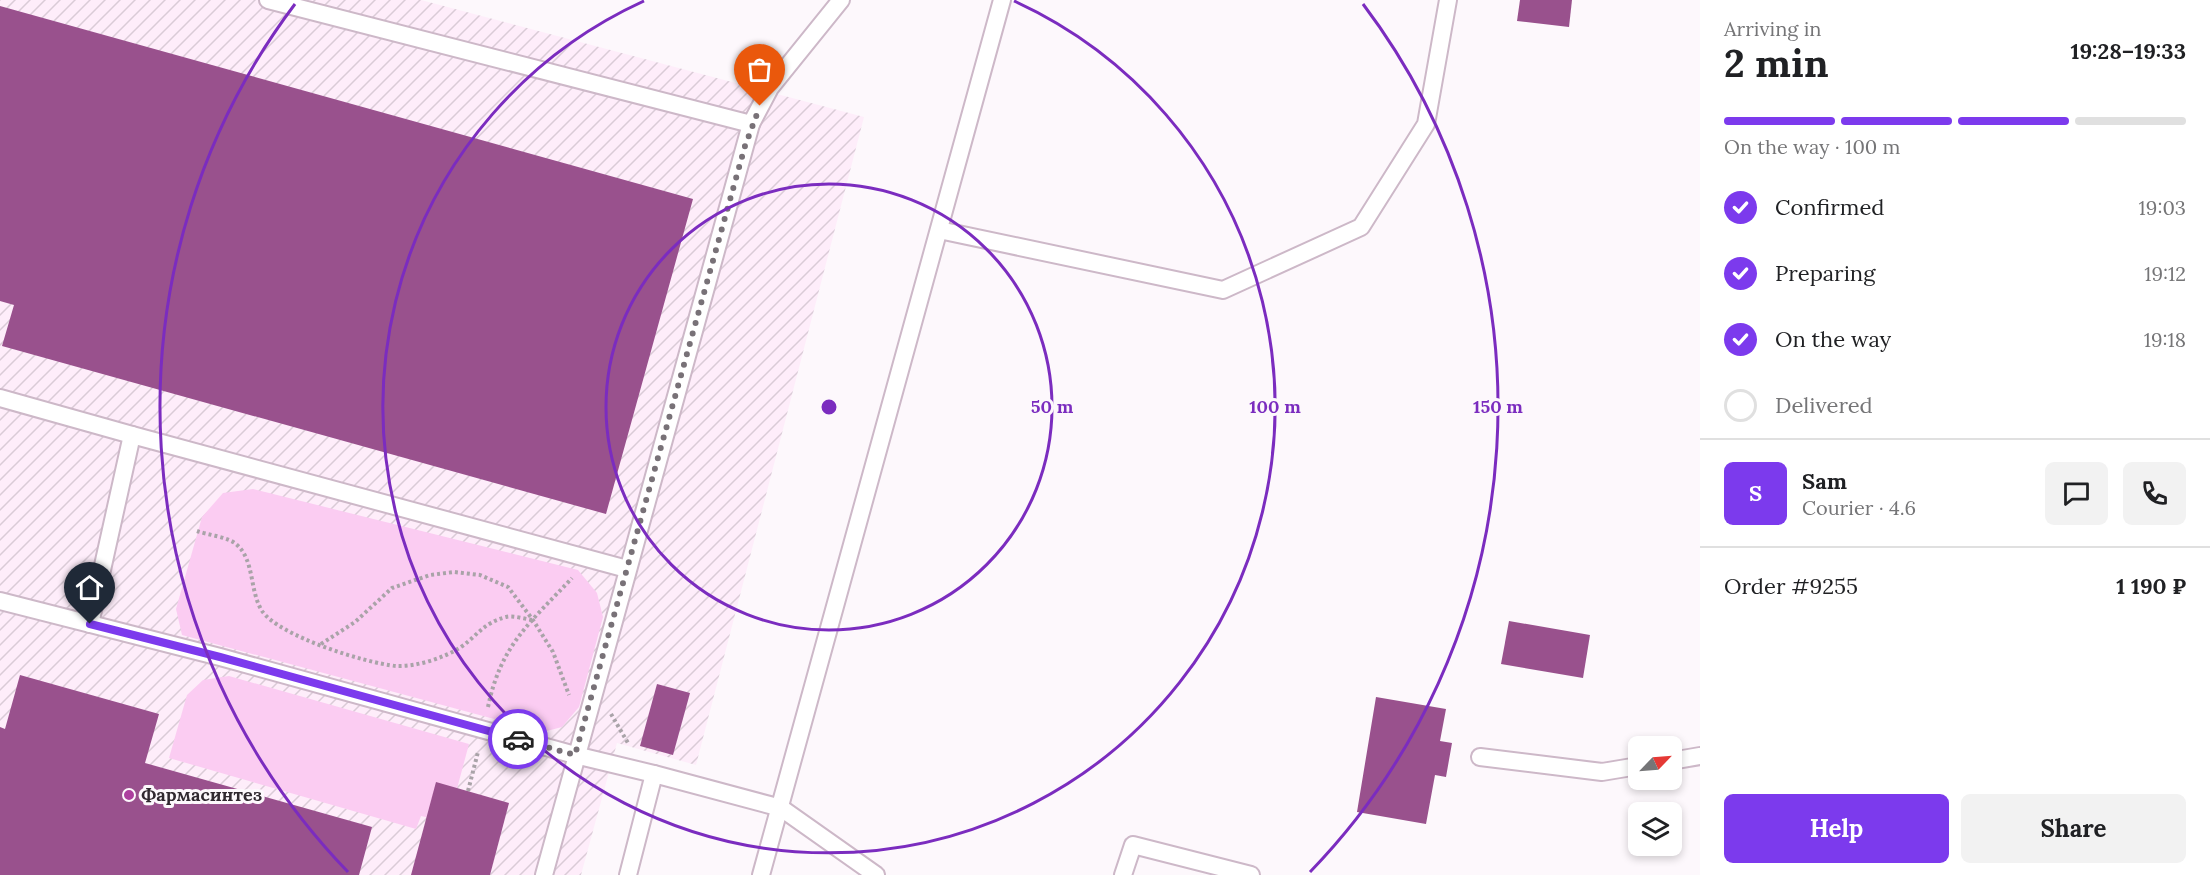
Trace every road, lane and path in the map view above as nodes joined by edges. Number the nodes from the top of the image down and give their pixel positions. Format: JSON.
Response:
{"nodes":[{"id":1,"x":268,"y":0,"type":"edge"},
{"id":2,"x":841,"y":0,"type":"edge"},
{"id":3,"x":1002,"y":0,"type":"edge"},
{"id":4,"x":1449,"y":0,"type":"edge"},
{"id":5,"x":751,"y":124,"type":"junction"},
{"id":6,"x":939,"y":230,"type":"junction"},
{"id":7,"x":0,"y":398,"type":"edge"},
{"id":8,"x":132,"y":435,"type":"junction"},
{"id":9,"x":197,"y":531,"type":"dead end"},
{"id":10,"x":627,"y":569,"type":"junction"},
{"id":11,"x":575,"y":575,"type":"dead end"},
{"id":12,"x":0,"y":601,"type":"edge"},
{"id":13,"x":533,"y":620,"type":"junction"},
{"id":14,"x":90,"y":624,"type":"junction"},
{"id":15,"x":321,"y":644,"type":"junction"},
{"id":16,"x":573,"y":704,"type":"dead end"},
{"id":17,"x":483,"y":730,"type":"junction"},
{"id":18,"x":575,"y":755,"type":"junction"},
{"id":19,"x":1700,"y":756,"type":"edge"},
{"id":20,"x":1480,"y":757,"type":"dead end"},
{"id":21,"x":1682,"y":759,"type":"edge"},
{"id":22,"x":1628,"y":767,"type":"edge"},
{"id":23,"x":654,"y":774,"type":"junction"},
{"id":24,"x":468,"y":791,"type":"dead end"},
{"id":25,"x":781,"y":808,"type":"junction"},
{"id":26,"x":544,"y":875,"type":"edge"},
{"id":27,"x":628,"y":875,"type":"edge"},
{"id":28,"x":762,"y":875,"type":"edge"},
{"id":29,"x":876,"y":875,"type":"edge"},
{"id":30,"x":1123,"y":875,"type":"edge"},
{"id":31,"x":1251,"y":875,"type":"edge"}],
"edges":[{"from":1,"to":5,"type":"lane"},
{"from":2,"to":5,"type":"lane"},
{"from":3,"to":6,"type":"lane"},
{"from":4,"to":6,"type":"lane"},
{"from":5,"to":10,"type":"lane"},
{"from":6,"to":25,"type":"lane"},
{"from":7,"to":8,"type":"lane"},
{"from":8,"to":10,"type":"lane"},
{"from":8,"to":14,"type":"lane"},
{"from":9,"to":15,"type":"path"},
{"from":10,"to":18,"type":"lane"},
{"from":11,"to":13,"type":"path"},
{"from":12,"to":14,"type":"lane"},
{"from":13,"to":15,"type":"path"},
{"from":13,"to":15,"type":"path"},
{"from":13,"to":16,"type":"path"},
{"from":13,"to":17,"type":"path"},
{"from":14,"to":17,"type":"lane"},
{"from":17,"to":18,"type":"lane"},
{"from":17,"to":24,"type":"path"},
{"from":18,"to":23,"type":"lane"},
{"from":18,"to":26,"type":"lane"},
{"from":19,"to":21,"type":"lane"},
{"from":20,"to":22,"type":"lane"},
{"from":23,"to":25,"type":"lane"},
{"from":23,"to":27,"type":"lane"},
{"from":25,"to":28,"type":"lane"},
{"from":25,"to":29,"type":"lane"},
{"from":30,"to":31,"type":"lane"}]}
